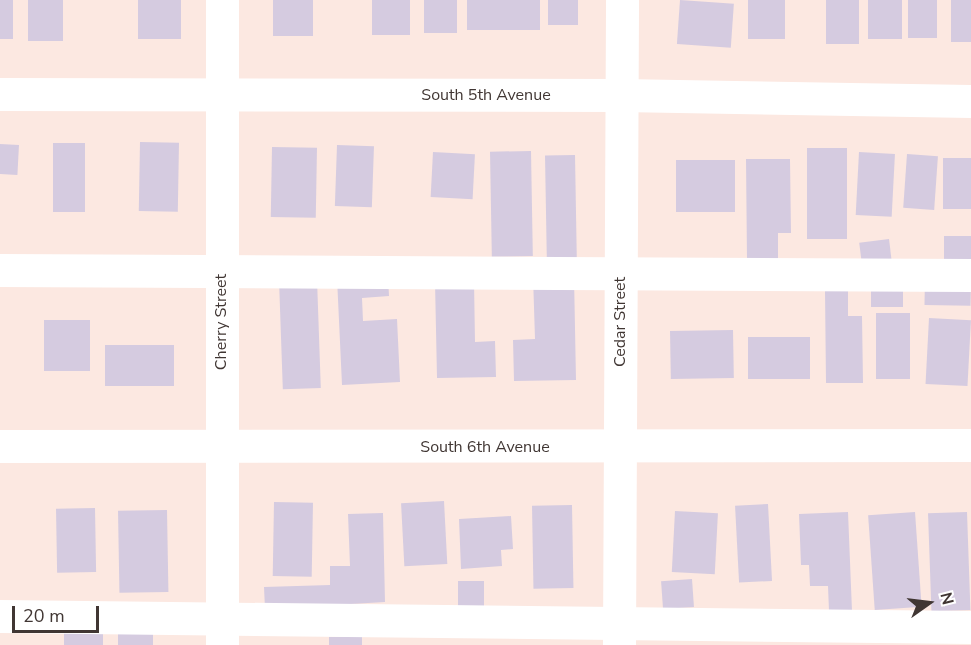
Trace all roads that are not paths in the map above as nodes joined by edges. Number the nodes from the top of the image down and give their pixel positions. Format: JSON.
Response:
{"nodes":[{"id":1,"x":222,"y":0,"type":"edge"},
{"id":2,"x":622,"y":0,"type":"edge"},
{"id":3,"x":0,"y":94,"type":"edge"},
{"id":4,"x":621,"y":94,"type":"junction"},
{"id":5,"x":222,"y":96,"type":"junction"},
{"id":6,"x":971,"y":101,"type":"edge"},
{"id":7,"x":0,"y":270,"type":"edge"},
{"id":8,"x":222,"y":270,"type":"junction"},
{"id":9,"x":620,"y":274,"type":"junction"},
{"id":10,"x":971,"y":275,"type":"edge"},
{"id":11,"x":971,"y":445,"type":"edge"},
{"id":12,"x":0,"y":446,"type":"edge"},
{"id":13,"x":619,"y":446,"type":"junction"},
{"id":14,"x":221,"y":447,"type":"junction"},
{"id":15,"x":0,"y":616,"type":"edge"},
{"id":16,"x":971,"y":627,"type":"edge"},
{"id":17,"x":222,"y":632,"type":"edge"},
{"id":18,"x":619,"y":635,"type":"edge"}],
"edges":[{"from":1,"to":5,"type":"street","name":"Cherry Street"},
{"from":2,"to":4,"type":"street","name":"Cedar Street"},
{"from":3,"to":5,"type":"street","name":"South 5th Avenue"},
{"from":4,"to":5,"type":"street","name":"South 5th Avenue"},
{"from":4,"to":6,"type":"street","name":"South 5th Avenue"},
{"from":4,"to":9,"type":"street","name":"Cedar Street"},
{"from":5,"to":8,"type":"street","name":"Cherry Street"},
{"from":7,"to":8,"type":"street"},
{"from":8,"to":9,"type":"street"},
{"from":8,"to":14,"type":"street","name":"Cherry Street"},
{"from":9,"to":10,"type":"street"},
{"from":9,"to":13,"type":"street","name":"Cedar Street"},
{"from":11,"to":13,"type":"street","name":"South 6th Avenue"},
{"from":12,"to":14,"type":"street","name":"South 6th Avenue"},
{"from":13,"to":14,"type":"street","name":"South 6th Avenue"},
{"from":13,"to":18,"type":"street","name":"Cedar Street"},
{"from":14,"to":17,"type":"street","name":"Cherry Street"},
{"from":15,"to":17,"type":"street"},
{"from":16,"to":18,"type":"street"},
{"from":17,"to":18,"type":"street"}]}
